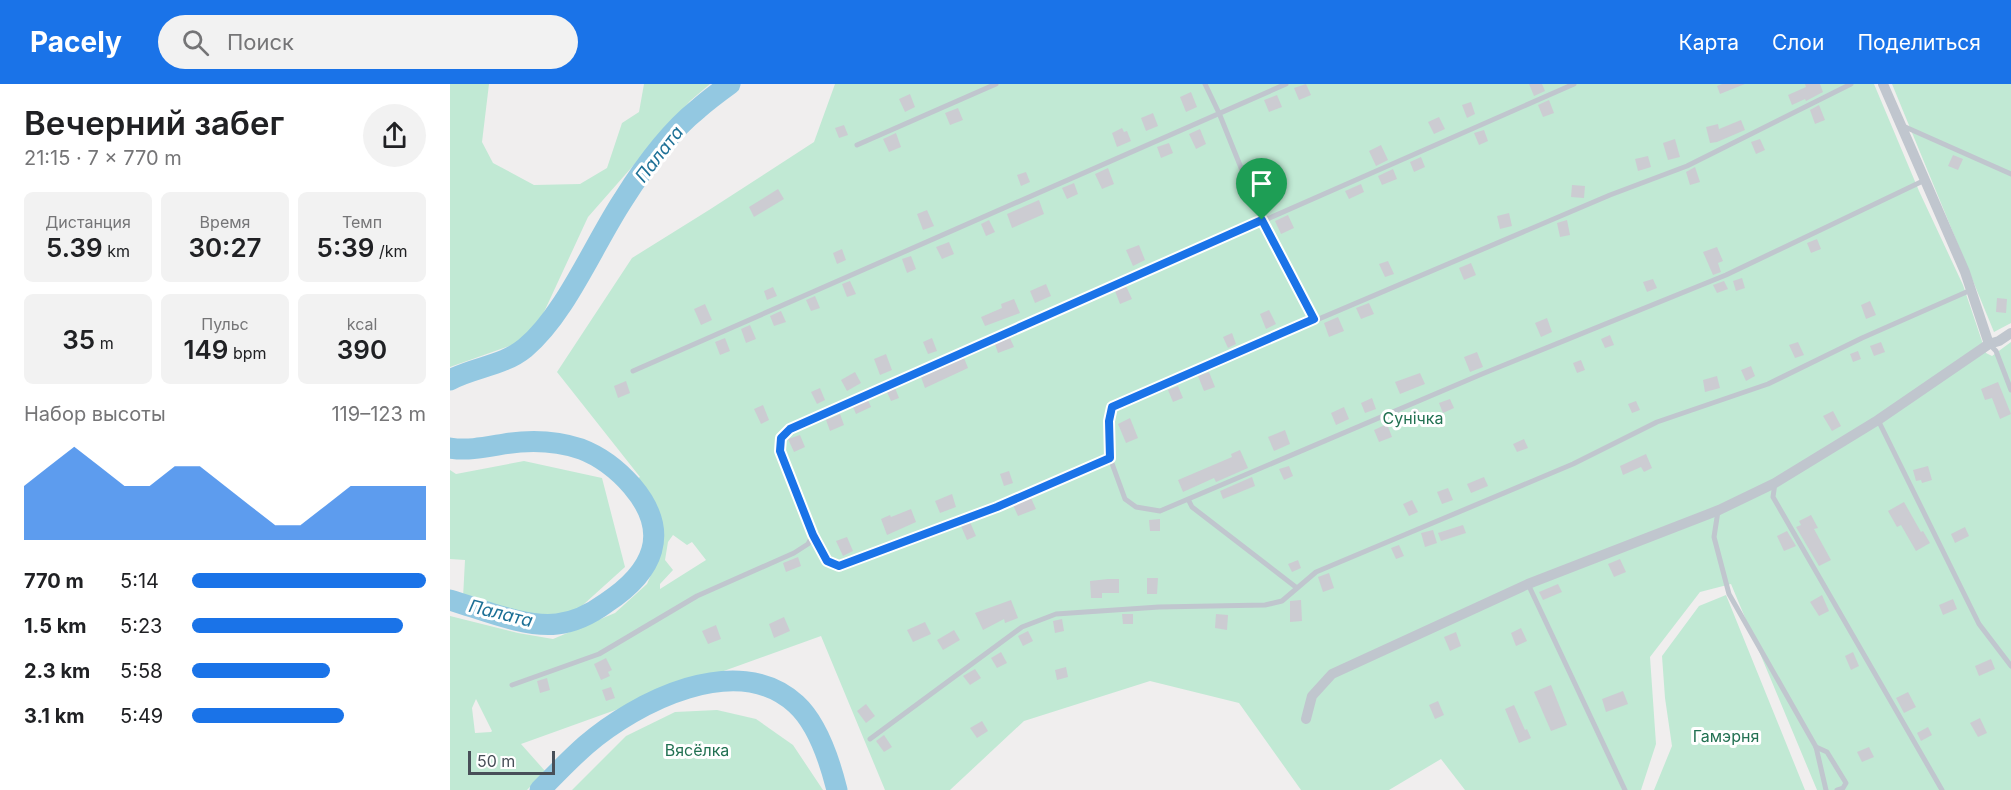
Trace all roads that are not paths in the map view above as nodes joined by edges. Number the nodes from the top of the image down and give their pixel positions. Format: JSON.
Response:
{"nodes":[{"id":1,"x":996,"y":84,"type":"edge"},
{"id":2,"x":1205,"y":84,"type":"edge"},
{"id":3,"x":1286,"y":84,"type":"edge"},
{"id":4,"x":1574,"y":84,"type":"edge"},
{"id":5,"x":1851,"y":84,"type":"edge"},
{"id":6,"x":1883,"y":84,"type":"edge"},
{"id":7,"x":1219,"y":113,"type":"junction"},
{"id":8,"x":1901,"y":125,"type":"junction"},
{"id":9,"x":857,"y":145,"type":"dead end"},
{"id":10,"x":2011,"y":174,"type":"edge"},
{"id":11,"x":1925,"y":180,"type":"junction"},
{"id":12,"x":1262,"y":220,"type":"junction"},
{"id":13,"x":1971,"y":290,"type":"junction"},
{"id":14,"x":1314,"y":319,"type":"junction"},
{"id":15,"x":2011,"y":333,"type":"edge"},
{"id":16,"x":1989,"y":344,"type":"junction"},
{"id":17,"x":633,"y":371,"type":"dead end"},
{"id":18,"x":2011,"y":390,"type":"edge"},
{"id":19,"x":1878,"y":420,"type":"junction"},
{"id":20,"x":1110,"y":458,"type":"junction"},
{"id":21,"x":1775,"y":483,"type":"junction"},
{"id":22,"x":1189,"y":501,"type":"junction"},
{"id":23,"x":1719,"y":510,"type":"junction"},
{"id":24,"x":813,"y":535,"type":"junction"},
{"id":25,"x":1528,"y":584,"type":"junction"},
{"id":26,"x":1297,"y":588,"type":"junction"},
{"id":27,"x":2011,"y":666,"type":"edge"},
{"id":28,"x":512,"y":685,"type":"dead end"},
{"id":29,"x":1306,"y":719,"type":"dead end"},
{"id":30,"x":870,"y":739,"type":"dead end"},
{"id":31,"x":1816,"y":747,"type":"junction"},
{"id":32,"x":1625,"y":790,"type":"edge"},
{"id":33,"x":1826,"y":790,"type":"edge"},
{"id":34,"x":1837,"y":790,"type":"edge"},
{"id":35,"x":1942,"y":790,"type":"edge"}],
"edges":[{"from":1,"to":9,"type":"lane"},
{"from":2,"to":7,"type":"lane"},
{"from":3,"to":7,"type":"lane"},
{"from":4,"to":12,"type":"lane"},
{"from":5,"to":14,"type":"lane"},
{"from":6,"to":8,"type":"street"},
{"from":7,"to":12,"type":"lane"},
{"from":7,"to":17,"type":"lane"},
{"from":8,"to":10,"type":"lane"},
{"from":8,"to":11,"type":"street"},
{"from":11,"to":13,"type":"street"},
{"from":11,"to":22,"type":"lane"},
{"from":12,"to":14,"type":"lane"},
{"from":12,"to":24,"type":"lane"},
{"from":13,"to":16,"type":"street"},
{"from":13,"to":26,"type":"lane"},
{"from":14,"to":20,"type":"lane"},
{"from":15,"to":16,"type":"street"},
{"from":16,"to":18,"type":"lane"},
{"from":16,"to":19,"type":"street"},
{"from":19,"to":21,"type":"street"},
{"from":19,"to":27,"type":"lane"},
{"from":20,"to":22,"type":"lane"},
{"from":20,"to":24,"type":"lane"},
{"from":21,"to":23,"type":"street"},
{"from":21,"to":35,"type":"lane"},
{"from":22,"to":26,"type":"lane"},
{"from":23,"to":25,"type":"street"},
{"from":23,"to":31,"type":"lane"},
{"from":24,"to":28,"type":"lane"},
{"from":25,"to":29,"type":"street"},
{"from":25,"to":32,"type":"lane"},
{"from":26,"to":30,"type":"lane"},
{"from":31,"to":33,"type":"lane"},
{"from":31,"to":34,"type":"lane"}]}
